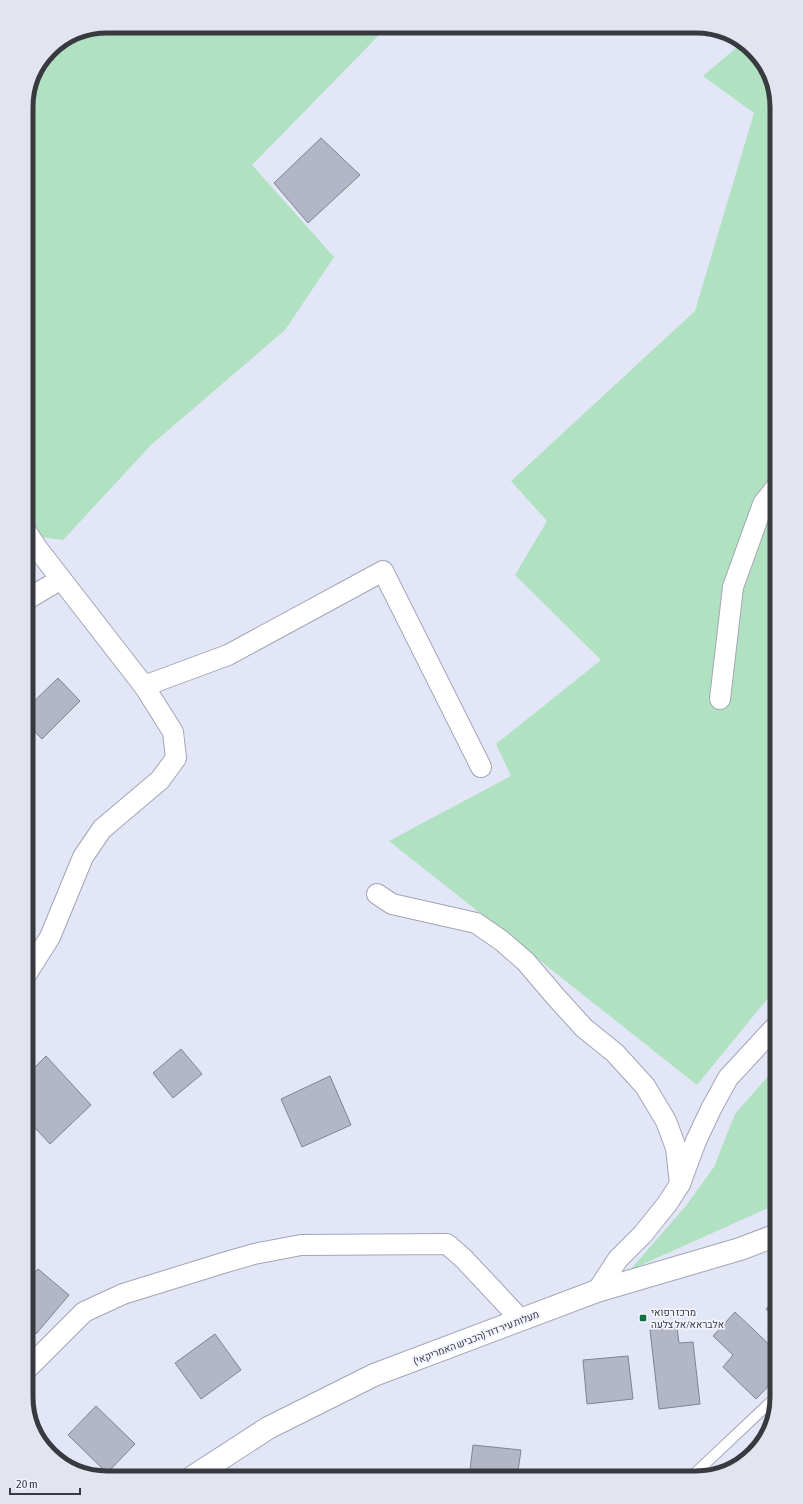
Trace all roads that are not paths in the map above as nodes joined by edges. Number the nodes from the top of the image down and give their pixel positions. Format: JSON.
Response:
{"nodes":[{"id":1,"x":770,"y":495,"type":"edge"},
{"id":2,"x":33,"y":542,"type":"edge"},
{"id":3,"x":62,"y":579,"type":"junction"},
{"id":4,"x":33,"y":596,"type":"edge"},
{"id":5,"x":144,"y":686,"type":"junction"},
{"id":6,"x":720,"y":699,"type":"dead end"},
{"id":7,"x":481,"y":767,"type":"dead end"},
{"id":8,"x":376,"y":894,"type":"dead end"},
{"id":9,"x":33,"y":964,"type":"edge"},
{"id":10,"x":770,"y":1033,"type":"edge"},
{"id":11,"x":680,"y":1184,"type":"junction"},
{"id":12,"x":770,"y":1238,"type":"edge"},
{"id":13,"x":597,"y":1291,"type":"junction"},
{"id":14,"x":521,"y":1320,"type":"junction"},
{"id":15,"x":33,"y":1363,"type":"edge"},
{"id":16,"x":769,"y":1403,"type":"edge"},
{"id":17,"x":202,"y":1471,"type":"edge"},
{"id":18,"x":698,"y":1471,"type":"edge"}],
"edges":[{"from":1,"to":6,"type":"street"},
{"from":2,"to":3,"type":"street"},
{"from":3,"to":4,"type":"street"},
{"from":3,"to":5,"type":"street"},
{"from":5,"to":7,"type":"street"},
{"from":5,"to":9,"type":"street"},
{"from":8,"to":11,"type":"street"},
{"from":10,"to":11,"type":"street"},
{"from":11,"to":13,"type":"street"},
{"from":12,"to":13,"type":"main road","name":"מעלות עיר דוד (הכביש האמריקאי)"},
{"from":13,"to":14,"type":"main road","name":"מעלות עיר דוד (הכביש האמריקאי)"},
{"from":14,"to":15,"type":"street"},
{"from":14,"to":17,"type":"main road","name":"מעלות עיר דוד (הכביש האמריקאי)"},
{"from":16,"to":18,"type":"lane"}]}
